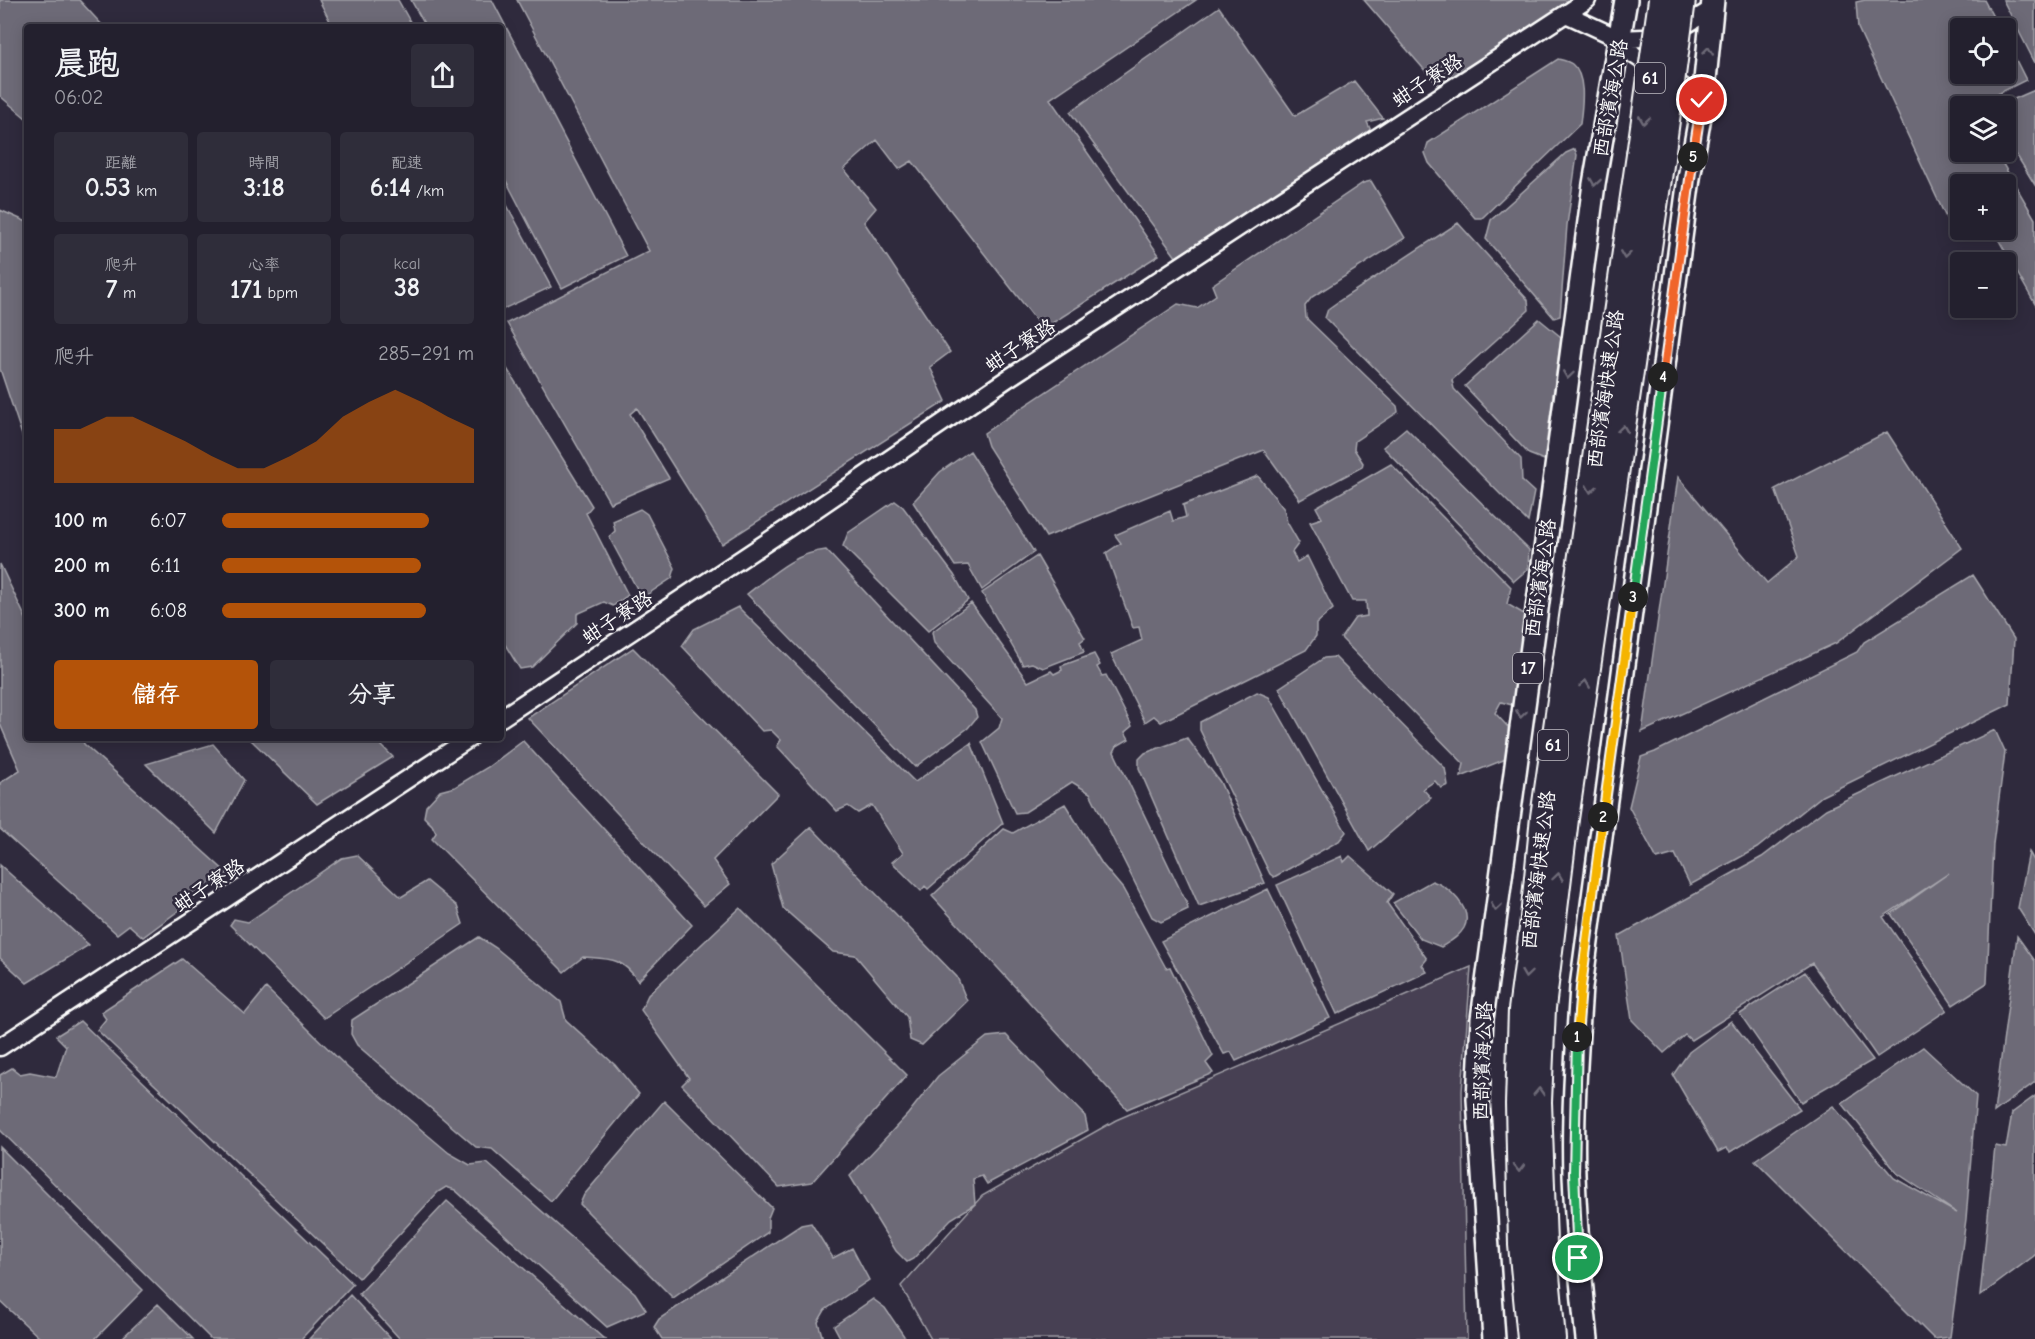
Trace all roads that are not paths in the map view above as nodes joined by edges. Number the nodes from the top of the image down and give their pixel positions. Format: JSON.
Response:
{"nodes":[{"id":1,"x":1587,"y":0,"type":"edge"},
{"id":2,"x":1626,"y":0,"type":"edge"},
{"id":3,"x":1661,"y":0,"type":"edge"},
{"id":4,"x":1683,"y":0,"type":"edge"},
{"id":5,"x":1713,"y":5,"type":"edge"},
{"id":6,"x":1566,"y":14,"type":"junction"},
{"id":7,"x":1620,"y":39,"type":"junction"},
{"id":8,"x":1702,"y":100,"type":"junction"},
{"id":9,"x":1651,"y":157,"type":"junction"},
{"id":10,"x":504,"y":716,"type":"edge"},
{"id":11,"x":465,"y":741,"type":"edge"},
{"id":12,"x":0,"y":1047,"type":"edge"},
{"id":13,"x":1494,"y":1339,"type":"edge"},
{"id":14,"x":1530,"y":1339,"type":"edge"},
{"id":15,"x":1553,"y":1339,"type":"edge"},
{"id":16,"x":1587,"y":1339,"type":"edge"}],
"edges":[{"from":1,"to":6,"type":"street","name":"蚶子寮路"},
{"from":2,"to":7,"type":"main road","name":"西部濱海公路","number":"17"},
{"from":3,"to":9,"type":"highway","number":"61","one_way":true,"bridge":true},
{"from":4,"to":9,"type":"highway","number":"61","bridge":true},
{"from":5,"to":7,"type":"street"},
{"from":8,"to":5,"type":"main road","one_way":true},
{"from":6,"to":7,"type":"street"},
{"from":6,"to":10,"type":"street","name":"蚶子寮路"},
{"from":7,"to":8,"type":"street"},
{"from":7,"to":13,"type":"main road","name":"西部濱海公路","number":"17","one_way":true},
{"from":8,"to":16,"type":"main road"},
{"from":9,"to":14,"type":"highway","name":"西部濱海快速公路","number":"61","one_way":true},
{"from":15,"to":9,"type":"highway","name":"西部濱海快速公路","number":"61","one_way":true},
{"from":11,"to":12,"type":"street","name":"蚶子寮路"}]}
